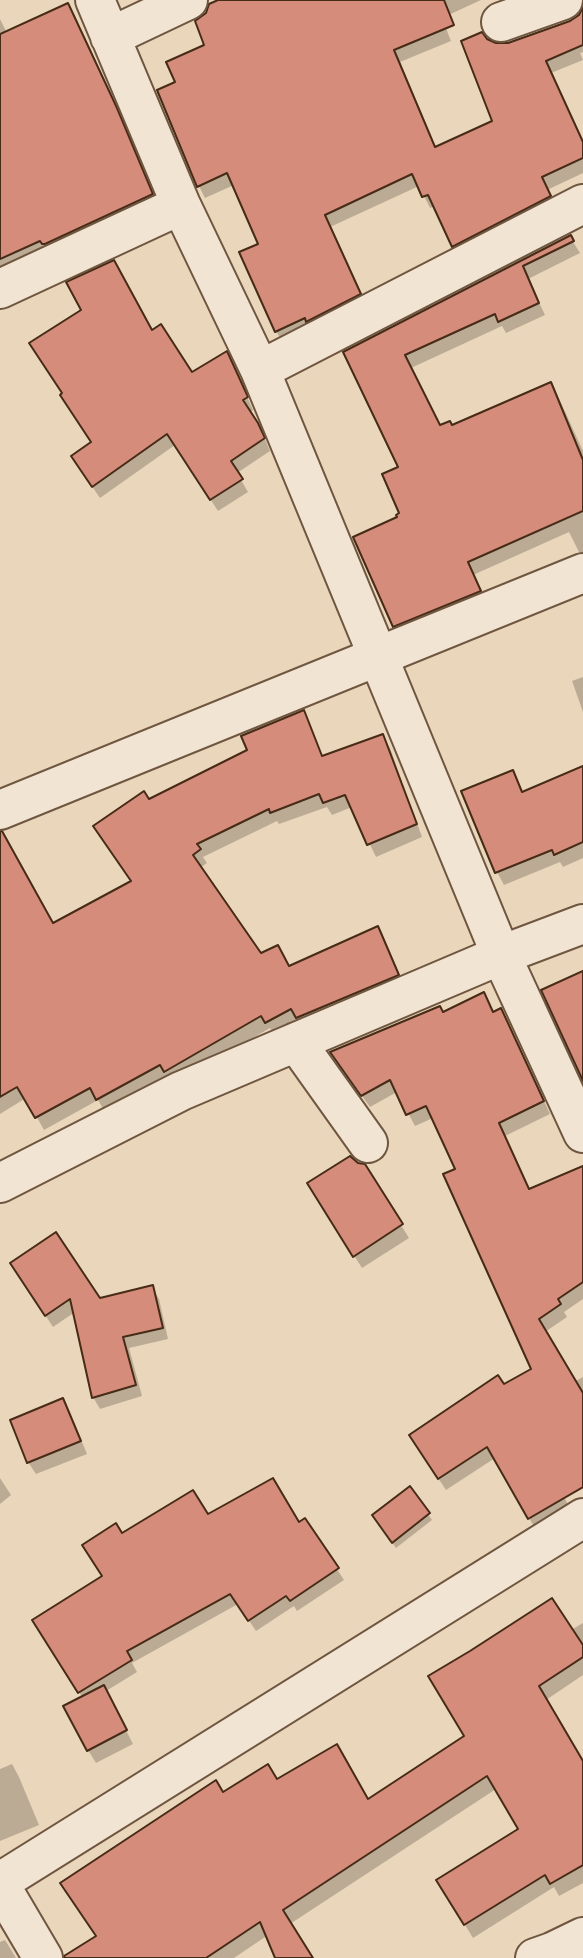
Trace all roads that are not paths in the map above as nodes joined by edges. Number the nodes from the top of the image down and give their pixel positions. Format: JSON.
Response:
{"nodes":[{"id":1,"x":94,"y":0,"type":"edge"},
{"id":2,"x":188,"y":0,"type":"edge"},
{"id":3,"x":563,"y":0,"type":"edge"},
{"id":4,"x":501,"y":22,"type":"dead end"},
{"id":5,"x":110,"y":37,"type":"junction"},
{"id":6,"x":583,"y":204,"type":"edge"},
{"id":7,"x":181,"y":205,"type":"junction"},
{"id":8,"x":0,"y":289,"type":"edge"},
{"id":9,"x":260,"y":370,"type":"junction"},
{"id":10,"x":583,"y":573,"type":"edge"},
{"id":11,"x":379,"y":657,"type":"junction"},
{"id":12,"x":0,"y":810,"type":"edge"},
{"id":13,"x":583,"y":924,"type":"edge"},
{"id":14,"x":501,"y":955,"type":"junction"},
{"id":15,"x":296,"y":1042,"type":"junction"},
{"id":16,"x":583,"y":1133,"type":"edge"},
{"id":17,"x":368,"y":1143,"type":"dead end"},
{"id":18,"x":0,"y":1183,"type":"edge"},
{"id":19,"x":583,"y":1518,"type":"edge"},
{"id":20,"x":0,"y":1883,"type":"edge"},
{"id":21,"x":583,"y":1937,"type":"edge"},
{"id":22,"x":43,"y":1958,"type":"edge"},
{"id":23,"x":535,"y":1958,"type":"edge"}],
"edges":[{"from":1,"to":5,"type":"street"},
{"from":2,"to":5,"type":"street"},
{"from":3,"to":4,"type":"street"},
{"from":5,"to":7,"type":"street"},
{"from":6,"to":9,"type":"street"},
{"from":7,"to":8,"type":"street"},
{"from":7,"to":9,"type":"street"},
{"from":9,"to":11,"type":"street"},
{"from":10,"to":11,"type":"street"},
{"from":11,"to":12,"type":"street"},
{"from":11,"to":14,"type":"street"},
{"from":13,"to":14,"type":"street"},
{"from":14,"to":15,"type":"street"},
{"from":14,"to":16,"type":"street"},
{"from":15,"to":17,"type":"street"},
{"from":15,"to":18,"type":"street"},
{"from":19,"to":20,"type":"street"},
{"from":20,"to":22,"type":"street"},
{"from":21,"to":23,"type":"street"}]}
